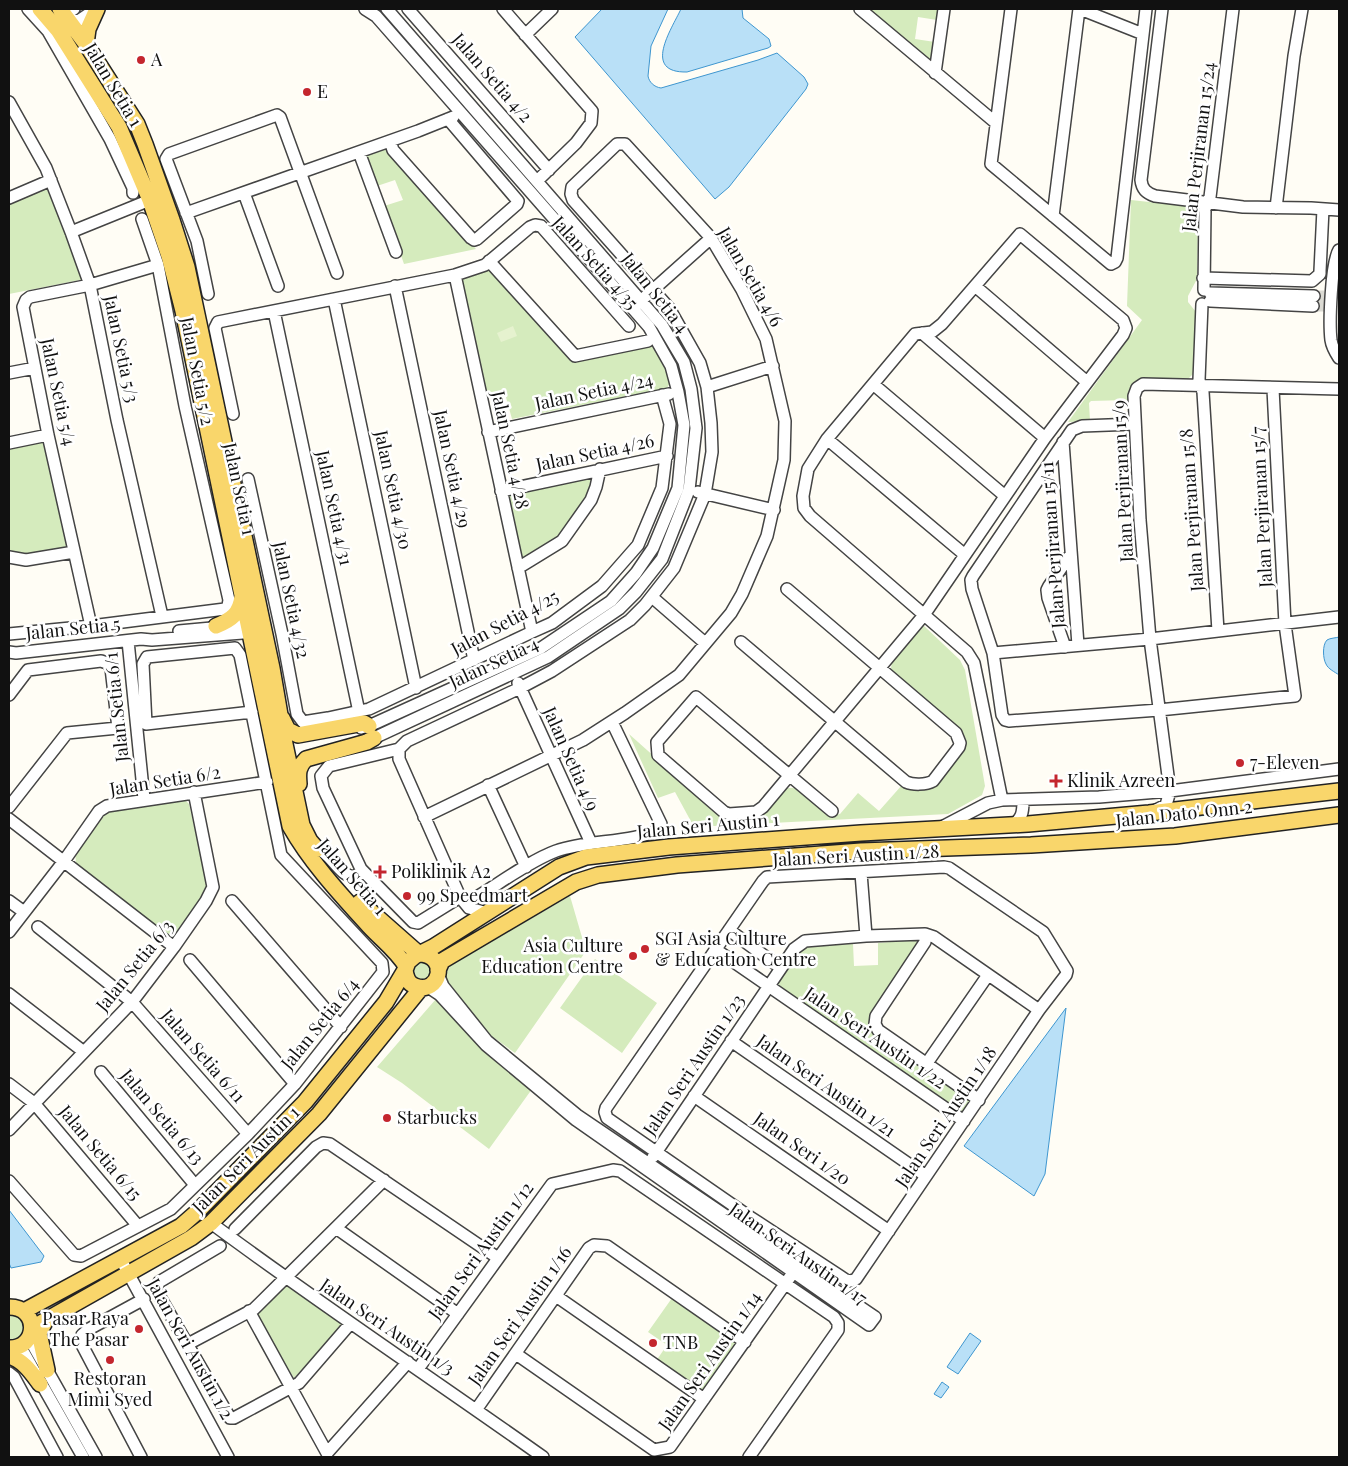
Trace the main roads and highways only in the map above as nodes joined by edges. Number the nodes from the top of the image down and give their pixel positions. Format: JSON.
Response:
{"nodes":[{"id":1,"x":40,"y":9,"type":"edge"},
{"id":2,"x":51,"y":9,"type":"edge"},
{"id":3,"x":96,"y":9,"type":"edge"},
{"id":4,"x":67,"y":12,"type":"edge"},
{"id":5,"x":86,"y":44,"type":"junction"},
{"id":6,"x":96,"y":90,"type":"junction"},
{"id":7,"x":153,"y":168,"type":"junction"},
{"id":8,"x":150,"y":200,"type":"junction"},
{"id":9,"x":179,"y":216,"type":"junction"},
{"id":10,"x":242,"y":595,"type":"junction"},
{"id":11,"x":216,"y":626,"type":"road end"},
{"id":12,"x":256,"y":628,"type":"junction"},
{"id":13,"x":272,"y":668,"type":"junction"},
{"id":14,"x":281,"y":752,"type":"junction"},
{"id":15,"x":1339,"y":791,"type":"edge"},
{"id":16,"x":1339,"y":815,"type":"edge"},
{"id":17,"x":1028,"y":824,"type":"junction"},
{"id":18,"x":302,"y":825,"type":"junction"},
{"id":19,"x":1031,"y":844,"type":"junction"},
{"id":20,"x":419,"y":954,"type":"junction"},
{"id":21,"x":405,"y":968,"type":"junction"},
{"id":22,"x":438,"y":972,"type":"junction"},
{"id":23,"x":425,"y":987,"type":"junction"},
{"id":24,"x":9,"y":1296,"type":"edge"},
{"id":25,"x":38,"y":1303,"type":"junction"},
{"id":26,"x":13,"y":1308,"type":"edge"},
{"id":27,"x":47,"y":1319,"type":"junction"},
{"id":28,"x":20,"y":1343,"type":"edge"}],
"edges":[{"from":1,"to":6,"type":"main road","name":"Jalan Setia 1"},
{"from":2,"to":4,"type":"main road"},
{"from":3,"to":5,"type":"main road"},
{"from":4,"to":5,"type":"main road","name":"Jalan Setia 1"},
{"from":4,"to":6,"type":"main road"},
{"from":5,"to":7,"type":"main road","name":"Jalan Setia 1"},
{"from":6,"to":8,"type":"main road","name":"Jalan Setia 1"},
{"from":7,"to":8,"type":"main road"},
{"from":7,"to":9,"type":"main road","name":"Jalan Setia 1"},
{"from":8,"to":9,"type":"main road"},
{"from":8,"to":10,"type":"main road","name":"Jalan Setia 1"},
{"from":9,"to":12,"type":"main road","name":"Jalan Setia 1"},
{"from":10,"to":11,"type":"main road"},
{"from":10,"to":12,"type":"main road","name":"Jalan Setia 1"},
{"from":12,"to":13,"type":"main road","name":"Jalan Setia 1"},
{"from":12,"to":14,"type":"main road","name":"Jalan Setia 1"},
{"from":13,"to":14,"type":"main road","name":"Jalan Setia 1"},
{"from":13,"to":18,"type":"main road"},
{"from":14,"to":18,"type":"main road","name":"Jalan Setia 1"},
{"from":14,"to":21,"type":"main road","name":"Jalan Setia 1"},
{"from":15,"to":17,"type":"main road","name":"Jalan Dato' Onn 2"},
{"from":16,"to":19,"type":"main road","name":"Jalan Dato' Onn 2"},
{"from":17,"to":19,"type":"main road"},
{"from":17,"to":20,"type":"main road","name":"Jalan Seri Austin 1"},
{"from":18,"to":20,"type":"main road","name":"Jalan Setia 1"},
{"from":19,"to":22,"type":"main road","name":"Jalan Seri Austin 1"},
{"from":20,"to":21,"type":"main road"},
{"from":20,"to":22,"type":"main road"},
{"from":21,"to":23,"type":"main road"},
{"from":21,"to":25,"type":"main road","name":"Jalan Seri Austin 1"},
{"from":22,"to":23,"type":"main road"},
{"from":23,"to":27,"type":"main road","name":"Jalan Seri Austin 1"},
{"from":24,"to":25,"type":"main road"},
{"from":25,"to":26,"type":"main road","name":"Jalan Seri Austin 1"},
{"from":26,"to":28,"type":"main road","name":"Jalan Seri Austin 1"},
{"from":27,"to":28,"type":"main road","name":"Jalan Seri Austin 1"},
{"from":27,"to":28,"type":"main road"}]}
